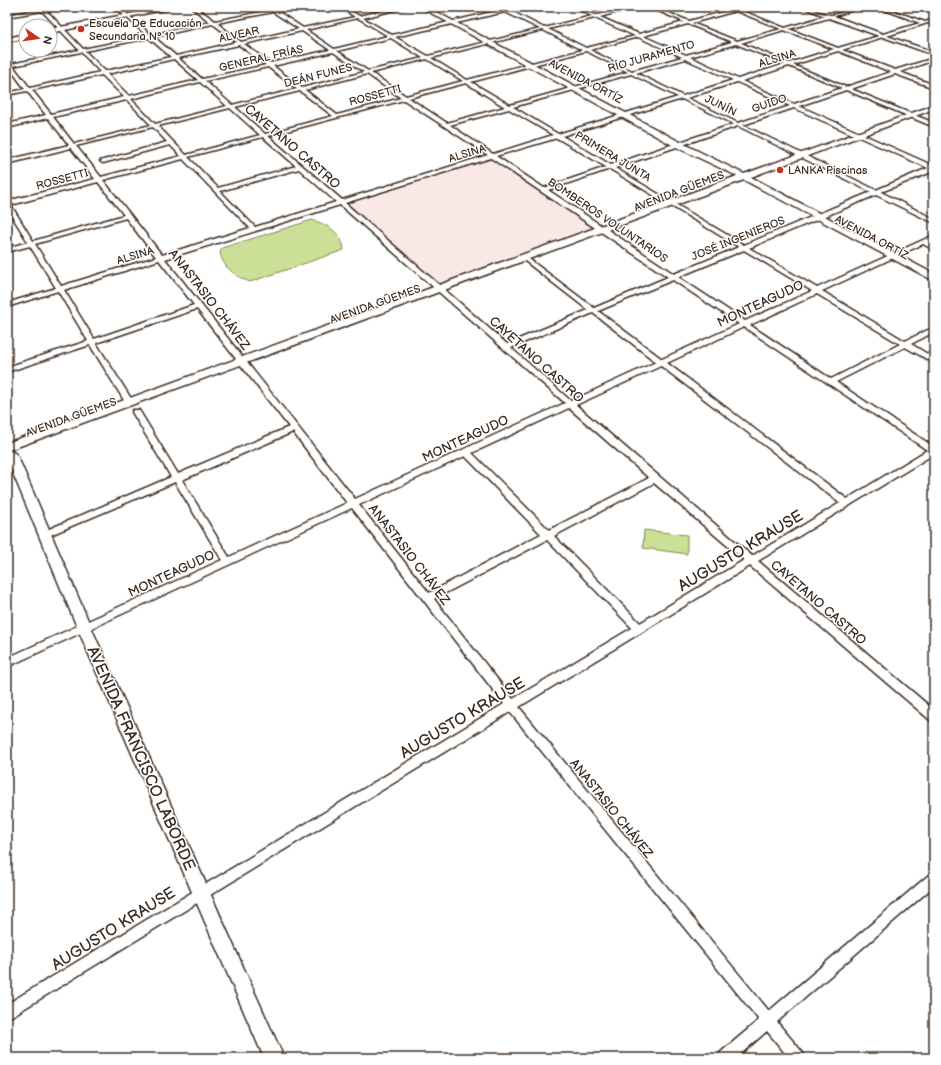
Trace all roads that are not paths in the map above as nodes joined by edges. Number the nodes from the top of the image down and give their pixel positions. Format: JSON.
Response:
{"nodes":[{"id":1,"x":58,"y":7,"type":"edge"},
{"id":2,"x":117,"y":7,"type":"edge"},
{"id":3,"x":164,"y":7,"type":"edge"},
{"id":4,"x":175,"y":7,"type":"edge"},
{"id":5,"x":193,"y":7,"type":"edge"},
{"id":6,"x":290,"y":7,"type":"edge"},
{"id":7,"x":342,"y":7,"type":"edge"},
{"id":8,"x":405,"y":7,"type":"edge"},
{"id":9,"x":423,"y":7,"type":"edge"},
{"id":10,"x":499,"y":7,"type":"edge"},
{"id":11,"x":519,"y":7,"type":"edge"},
{"id":12,"x":575,"y":7,"type":"edge"},
{"id":13,"x":633,"y":7,"type":"edge"},
{"id":14,"x":651,"y":7,"type":"edge"},
{"id":15,"x":729,"y":7,"type":"edge"},
{"id":16,"x":748,"y":7,"type":"edge"},
{"id":17,"x":804,"y":7,"type":"edge"},
{"id":18,"x":862,"y":7,"type":"edge"},
{"id":19,"x":879,"y":7,"type":"edge"},
{"id":20,"x":42,"y":8,"type":"edge"},
{"id":21,"x":272,"y":9,"type":"edge"},
{"id":22,"x":505,"y":10,"type":"junction"},
{"id":23,"x":736,"y":10,"type":"junction"},
{"id":24,"x":7,"y":16,"type":"edge"},
{"id":25,"x":126,"y":16,"type":"junction"},
{"id":26,"x":596,"y":16,"type":"junction"},
{"id":27,"x":829,"y":16,"type":"junction"},
{"id":28,"x":359,"y":17,"type":"junction"},
{"id":29,"x":934,"y":20,"type":"edge"},
{"id":30,"x":214,"y":23,"type":"junction"},
{"id":31,"x":452,"y":23,"type":"junction"},
{"id":32,"x":688,"y":23,"type":"junction"},
{"id":33,"x":925,"y":23,"type":"junction"},
{"id":34,"x":934,"y":26,"type":"edge"},
{"id":35,"x":61,"y":28,"type":"junction"},
{"id":36,"x":58,"y":29,"type":"edge"},
{"id":37,"x":303,"y":29,"type":"junction"},
{"id":38,"x":544,"y":29,"type":"junction"},
{"id":39,"x":785,"y":29,"type":"junction"},
{"id":40,"x":150,"y":36,"type":"junction"},
{"id":41,"x":639,"y":36,"type":"junction"},
{"id":42,"x":882,"y":36,"type":"junction"},
{"id":43,"x":18,"y":37,"type":"edge"},
{"id":44,"x":391,"y":37,"type":"junction"},
{"id":45,"x":7,"y":39,"type":"edge"},
{"id":46,"x":489,"y":42,"type":"junction"},
{"id":47,"x":240,"y":43,"type":"junction"},
{"id":48,"x":736,"y":43,"type":"junction"},
{"id":49,"x":838,"y":49,"type":"junction"},
{"id":50,"x":82,"y":50,"type":"junction"},
{"id":51,"x":334,"y":50,"type":"junction"},
{"id":52,"x":586,"y":50,"type":"junction"},
{"id":53,"x":934,"y":54,"type":"edge"},
{"id":54,"x":174,"y":57,"type":"junction"},
{"id":55,"x":686,"y":57,"type":"junction"},
{"id":56,"x":427,"y":58,"type":"junction"},
{"id":57,"x":934,"y":59,"type":"edge"},
{"id":58,"x":8,"y":64,"type":"edge"},
{"id":59,"x":530,"y":64,"type":"junction"},
{"id":60,"x":269,"y":65,"type":"junction"},
{"id":61,"x":789,"y":65,"type":"junction"},
{"id":62,"x":632,"y":72,"type":"junction"},
{"id":63,"x":896,"y":72,"type":"junction"},
{"id":64,"x":104,"y":73,"type":"junction"},
{"id":65,"x":368,"y":73,"type":"junction"},
{"id":66,"x":737,"y":80,"type":"junction"},
{"id":67,"x":201,"y":81,"type":"junction"},
{"id":68,"x":466,"y":81,"type":"junction"},
{"id":69,"x":934,"y":87,"type":"edge"},
{"id":70,"x":575,"y":88,"type":"junction"},
{"id":71,"x":29,"y":89,"type":"junction"},
{"id":72,"x":301,"y":89,"type":"junction"},
{"id":73,"x":846,"y":89,"type":"junction"},
{"id":74,"x":7,"y":94,"type":"edge"},
{"id":75,"x":682,"y":97,"type":"junction"},
{"id":76,"x":128,"y":98,"type":"junction"},
{"id":77,"x":405,"y":98,"type":"junction"},
{"id":78,"x":794,"y":106,"type":"junction"},
{"id":79,"x":230,"y":107,"type":"junction"},
{"id":80,"x":509,"y":107,"type":"junction"},
{"id":81,"x":934,"y":107,"type":"edge"},
{"id":82,"x":624,"y":115,"type":"junction"},
{"id":83,"x":910,"y":115,"type":"junction"},
{"id":84,"x":50,"y":116,"type":"junction"},
{"id":85,"x":336,"y":116,"type":"junction"},
{"id":86,"x":154,"y":125,"type":"junction"},
{"id":87,"x":446,"y":125,"type":"junction"},
{"id":88,"x":738,"y":125,"type":"junction"},
{"id":89,"x":934,"y":125,"type":"edge"},
{"id":90,"x":7,"y":126,"type":"edge"},
{"id":91,"x":263,"y":135,"type":"junction"},
{"id":92,"x":858,"y":135,"type":"junction"},
{"id":93,"x":557,"y":136,"type":"junction"},
{"id":94,"x":172,"y":143,"type":"junction"},
{"id":95,"x":679,"y":144,"type":"junction"},
{"id":96,"x":73,"y":146,"type":"junction"},
{"id":97,"x":184,"y":156,"type":"junction"},
{"id":98,"x":492,"y":156,"type":"junction"},
{"id":99,"x":802,"y":156,"type":"junction"},
{"id":100,"x":103,"y":161,"type":"dead end"},
{"id":101,"x":7,"y":162,"type":"edge"},
{"id":102,"x":299,"y":167,"type":"junction"},
{"id":103,"x":610,"y":168,"type":"junction"},
{"id":104,"x":933,"y":168,"type":"edge"},
{"id":105,"x":743,"y":177,"type":"junction"},
{"id":106,"x":99,"y":179,"type":"junction"},
{"id":107,"x":217,"y":190,"type":"junction"},
{"id":108,"x":543,"y":190,"type":"junction"},
{"id":109,"x":876,"y":192,"type":"junction"},
{"id":110,"x":7,"y":203,"type":"edge"},
{"id":111,"x":340,"y":203,"type":"junction"},
{"id":112,"x":672,"y":204,"type":"junction"},
{"id":113,"x":128,"y":216,"type":"junction"},
{"id":114,"x":815,"y":218,"type":"junction"},
{"id":115,"x":934,"y":221,"type":"edge"},
{"id":116,"x":254,"y":229,"type":"junction"},
{"id":117,"x":603,"y":230,"type":"junction"},
{"id":118,"x":934,"y":237,"type":"edge"},
{"id":119,"x":922,"y":242,"type":"junction"},
{"id":120,"x":32,"y":243,"type":"junction"},
{"id":121,"x":743,"y":247,"type":"junction"},
{"id":122,"x":934,"y":248,"type":"edge"},
{"id":123,"x":7,"y":250,"type":"edge"},
{"id":124,"x":891,"y":257,"type":"junction"},
{"id":125,"x":161,"y":258,"type":"junction"},
{"id":126,"x":526,"y":259,"type":"junction"},
{"id":127,"x":674,"y":276,"type":"junction"},
{"id":128,"x":934,"y":278,"type":"edge"},
{"id":129,"x":934,"y":283,"type":"edge"},
{"id":130,"x":60,"y":289,"type":"junction"},
{"id":131,"x":441,"y":290,"type":"junction"},
{"id":132,"x":817,"y":291,"type":"junction"},
{"id":133,"x":7,"y":306,"type":"edge"},
{"id":134,"x":199,"y":306,"type":"junction"},
{"id":135,"x":594,"y":310,"type":"junction"},
{"id":136,"x":744,"y":324,"type":"junction"},
{"id":137,"x":934,"y":329,"type":"edge"},
{"id":138,"x":92,"y":342,"type":"junction"},
{"id":139,"x":905,"y":344,"type":"junction"},
{"id":140,"x":506,"y":347,"type":"junction"},
{"id":141,"x":934,"y":361,"type":"edge"},
{"id":142,"x":662,"y":362,"type":"junction"},
{"id":143,"x":244,"y":363,"type":"junction"},
{"id":144,"x":7,"y":370,"type":"edge"},
{"id":145,"x":831,"y":382,"type":"junction"},
{"id":146,"x":128,"y":400,"type":"dead end"},
{"id":147,"x":570,"y":404,"type":"junction"},
{"id":148,"x":136,"y":412,"type":"dead end"},
{"id":149,"x":295,"y":428,"type":"junction"},
{"id":150,"x":9,"y":449,"type":"edge"},
{"id":151,"x":934,"y":451,"type":"edge"},
{"id":152,"x":466,"y":452,"type":"junction"},
{"id":153,"x":176,"y":479,"type":"junction"},
{"id":154,"x":654,"y":479,"type":"junction"},
{"id":155,"x":353,"y":503,"type":"junction"},
{"id":156,"x":847,"y":503,"type":"junction"},
{"id":157,"x":45,"y":534,"type":"junction"},
{"id":158,"x":548,"y":535,"type":"junction"},
{"id":159,"x":227,"y":561,"type":"junction"},
{"id":160,"x":752,"y":561,"type":"junction"},
{"id":161,"x":427,"y":598,"type":"junction"},
{"id":162,"x":84,"y":627,"type":"junction"},
{"id":163,"x":640,"y":629,"type":"junction"},
{"id":164,"x":7,"y":663,"type":"edge"},
{"id":165,"x":512,"y":706,"type":"junction"},
{"id":166,"x":934,"y":717,"type":"edge"},
{"id":167,"x":934,"y":878,"type":"edge"},
{"id":168,"x":202,"y":892,"type":"junction"},
{"id":169,"x":7,"y":1012,"type":"edge"},
{"id":170,"x":768,"y":1020,"type":"junction"},
{"id":171,"x":274,"y":1058,"type":"edge"},
{"id":172,"x":725,"y":1058,"type":"edge"},
{"id":173,"x":798,"y":1058,"type":"edge"}],
"edges":[{"from":1,"to":20,"type":"street"},
{"from":2,"to":25,"type":"street","name":"CAYETANO CASTRO"},
{"from":3,"to":25,"type":"main road"},
{"from":4,"to":25,"type":"main road"},
{"from":5,"to":30,"type":"street"},
{"from":6,"to":21,"type":"street"},
{"from":7,"to":28,"type":"street","name":"PRIMERA JUNTA"},
{"from":8,"to":28,"type":"street","name":"ALVEAR"},
{"from":9,"to":31,"type":"main road","name":"AVENIDA ORTÍZ"},
{"from":10,"to":22,"type":"street","name":"JUNÍN"},
{"from":11,"to":22,"type":"street","name":"GENERAL FRÍAS"},
{"from":12,"to":26,"type":"street"},
{"from":13,"to":26,"type":"street","name":"DEÁN FUNES"},
{"from":14,"to":32,"type":"street"},
{"from":15,"to":23,"type":"street"},
{"from":16,"to":23,"type":"street","name":"ROSSETTI"},
{"from":17,"to":27,"type":"street"},
{"from":18,"to":27,"type":"street","name":"RÍO JURAMENTO"},
{"from":19,"to":33,"type":"street"},
{"from":20,"to":24,"type":"street"},
{"from":20,"to":35,"type":"street"},
{"from":21,"to":30,"type":"street"},
{"from":21,"to":37,"type":"street","name":"BOMBEROS VOLUNTARIOS"},
{"from":22,"to":31,"type":"street","name":"GENERAL FRÍAS"},
{"from":22,"to":38,"type":"street","name":"JUNÍN"},
{"from":23,"to":32,"type":"street","name":"ROSSETTI"},
{"from":23,"to":39,"type":"street"},
{"from":25,"to":35,"type":"main road"},
{"from":25,"to":40,"type":"street","name":"CAYETANO CASTRO"},
{"from":26,"to":38,"type":"street","name":"DEÁN FUNES"},
{"from":26,"to":41,"type":"street"},
{"from":27,"to":39,"type":"street","name":"RÍO JURAMENTO"},
{"from":27,"to":42,"type":"street"},
{"from":28,"to":37,"type":"street","name":"ALVEAR"},
{"from":28,"to":44,"type":"street","name":"PRIMERA JUNTA"},
{"from":29,"to":33,"type":"street","name":"ALSINA"},
{"from":30,"to":40,"type":"street"},
{"from":30,"to":47,"type":"street"},
{"from":31,"to":44,"type":"street","name":"GENERAL FRÍAS"},
{"from":31,"to":46,"type":"main road","name":"AVENIDA ORTÍZ"},
{"from":32,"to":41,"type":"street","name":"ROSSETTI"},
{"from":32,"to":48,"type":"street"},
{"from":33,"to":34,"type":"street"},
{"from":33,"to":42,"type":"street","name":"ALSINA"},
{"from":35,"to":36,"type":"main road"},
{"from":35,"to":50,"type":"street"},
{"from":37,"to":47,"type":"street","name":"ALVEAR"},
{"from":37,"to":51,"type":"street","name":"BOMBEROS VOLUNTARIOS"},
{"from":38,"to":46,"type":"street","name":"DEÁN FUNES"},
{"from":38,"to":52,"type":"street","name":"JUNÍN"},
{"from":39,"to":48,"type":"street","name":"RÍO JURAMENTO"},
{"from":39,"to":49,"type":"street"},
{"from":40,"to":50,"type":"street"},
{"from":40,"to":54,"type":"street","name":"CAYETANO CASTRO"},
{"from":41,"to":52,"type":"street","name":"ROSSETTI"},
{"from":41,"to":55,"type":"street"},
{"from":42,"to":49,"type":"street","name":"ALSINA"},
{"from":42,"to":53,"type":"street"},
{"from":43,"to":45,"type":"main road"},
{"from":44,"to":51,"type":"street","name":"GENERAL FRÍAS"},
{"from":44,"to":56,"type":"street","name":"PRIMERA JUNTA"},
{"from":46,"to":56,"type":"street","name":"DEÁN FUNES"},
{"from":46,"to":59,"type":"main road","name":"AVENIDA ORTÍZ"},
{"from":47,"to":54,"type":"street","name":"ALVEAR"},
{"from":47,"to":60,"type":"street"},
{"from":48,"to":55,"type":"street","name":"RÍO JURAMENTO"},
{"from":48,"to":61,"type":"street"},
{"from":49,"to":61,"type":"street","name":"ALSINA"},
{"from":49,"to":63,"type":"street"},
{"from":50,"to":58,"type":"street"},
{"from":50,"to":64,"type":"street"},
{"from":51,"to":60,"type":"street","name":"GENERAL FRÍAS"},
{"from":51,"to":65,"type":"street","name":"BOMBEROS VOLUNTARIOS"},
{"from":52,"to":59,"type":"street","name":"ROSSETTI"},
{"from":52,"to":62,"type":"street","name":"JUNÍN"},
{"from":54,"to":64,"type":"street","name":"ALVEAR"},
{"from":54,"to":67,"type":"street","name":"CAYETANO CASTRO"},
{"from":55,"to":62,"type":"street","name":"RÍO JURAMENTO"},
{"from":55,"to":66,"type":"street"},
{"from":56,"to":65,"type":"street","name":"DEÁN FUNES"},
{"from":56,"to":68,"type":"street","name":"PRIMERA JUNTA"},
{"from":57,"to":63,"type":"street","name":"GUIDO"},
{"from":58,"to":71,"type":"street","name":"ANASTASIO CHÁVEZ"},
{"from":59,"to":68,"type":"street","name":"ROSSETTI"},
{"from":59,"to":70,"type":"main road","name":"AVENIDA ORTÍZ"},
{"from":60,"to":67,"type":"street","name":"GENERAL FRÍAS"},
{"from":60,"to":72,"type":"street"},
{"from":61,"to":66,"type":"street","name":"ALSINA"},
{"from":61,"to":73,"type":"street"},
{"from":62,"to":70,"type":"street","name":"RÍO JURAMENTO"},
{"from":62,"to":75,"type":"street","name":"JUNÍN"},
{"from":63,"to":69,"type":"street"},
{"from":63,"to":73,"type":"street","name":"GUIDO"},
{"from":64,"to":71,"type":"street","name":"ALVEAR"},
{"from":64,"to":76,"type":"street"},
{"from":65,"to":72,"type":"street","name":"DEÁN FUNES"},
{"from":65,"to":77,"type":"street","name":"BOMBEROS VOLUNTARIOS"},
{"from":66,"to":75,"type":"street","name":"ALSINA"},
{"from":66,"to":78,"type":"street"},
{"from":67,"to":76,"type":"street","name":"GENERAL FRÍAS"},
{"from":67,"to":79,"type":"street","name":"CAYETANO CASTRO"},
{"from":68,"to":77,"type":"street","name":"ROSSETTI"},
{"from":68,"to":80,"type":"street","name":"PRIMERA JUNTA"},
{"from":70,"to":80,"type":"street","name":"RÍO JURAMENTO"},
{"from":70,"to":82,"type":"main road","name":"AVENIDA ORTÍZ"},
{"from":71,"to":74,"type":"street","name":"ALVEAR"},
{"from":71,"to":84,"type":"street","name":"ANASTASIO CHÁVEZ"},
{"from":72,"to":79,"type":"street","name":"DEÁN FUNES"},
{"from":72,"to":85,"type":"street"},
{"from":73,"to":78,"type":"street","name":"GUIDO"},
{"from":73,"to":83,"type":"street"},
{"from":75,"to":82,"type":"street","name":"ALSINA"},
{"from":75,"to":88,"type":"street","name":"JUNÍN"},
{"from":76,"to":84,"type":"street","name":"GENERAL FRÍAS"},
{"from":76,"to":86,"type":"street"},
{"from":77,"to":85,"type":"street","name":"ROSSETTI"},
{"from":77,"to":87,"type":"street","name":"BOMBEROS VOLUNTARIOS"},
{"from":78,"to":88,"type":"street","name":"GUIDO"},
{"from":78,"to":92,"type":"street"},
{"from":79,"to":86,"type":"street","name":"DEÁN FUNES"},
{"from":79,"to":91,"type":"street","name":"CAYETANO CASTRO"},
{"from":80,"to":87,"type":"street","name":"RÍO JURAMENTO"},
{"from":80,"to":93,"type":"street","name":"PRIMERA JUNTA"},
{"from":81,"to":83,"type":"main road","name":"AVENIDA GÜEMES"},
{"from":82,"to":93,"type":"street","name":"ALSINA"},
{"from":82,"to":95,"type":"main road","name":"AVENIDA ORTÍZ"},
{"from":83,"to":89,"type":"street"},
{"from":83,"to":92,"type":"main road","name":"AVENIDA GÜEMES"},
{"from":84,"to":90,"type":"street","name":"GENERAL FRÍAS"},
{"from":84,"to":96,"type":"street","name":"ANASTASIO CHÁVEZ"},
{"from":85,"to":91,"type":"street","name":"ROSSETTI"},
{"from":86,"to":94,"type":"street"},
{"from":86,"to":96,"type":"street","name":"DEÁN FUNES"},
{"from":87,"to":98,"type":"street","name":"BOMBEROS VOLUNTARIOS"},
{"from":88,"to":95,"type":"street","name":"GUIDO"},
{"from":88,"to":99,"type":"street","name":"JUNÍN"},
{"from":91,"to":97,"type":"street","name":"ROSSETTI"},
{"from":91,"to":102,"type":"street","name":"CAYETANO CASTRO"},
{"from":92,"to":99,"type":"main road","name":"AVENIDA GÜEMES"},
{"from":92,"to":104,"type":"street"},
{"from":93,"to":98,"type":"street","name":"ALSINA"},
{"from":93,"to":103,"type":"street","name":"PRIMERA JUNTA"},
{"from":94,"to":97,"type":"street"},
{"from":94,"to":100,"type":"street"},
{"from":95,"to":103,"type":"street","name":"GUIDO"},
{"from":95,"to":105,"type":"main road","name":"AVENIDA ORTÍZ"},
{"from":96,"to":101,"type":"street","name":"DEÁN FUNES"},
{"from":96,"to":106,"type":"street","name":"ANASTASIO CHÁVEZ"},
{"from":97,"to":106,"type":"street","name":"ROSSETTI"},
{"from":97,"to":107,"type":"street"},
{"from":98,"to":108,"type":"street","name":"BOMBEROS VOLUNTARIOS"},
{"from":98,"to":111,"type":"street","name":"ALSINA"},
{"from":99,"to":105,"type":"main road","name":"AVENIDA GÜEMES"},
{"from":99,"to":109,"type":"street","name":"JUNÍN"},
{"from":102,"to":107,"type":"street"},
{"from":102,"to":111,"type":"street","name":"CAYETANO CASTRO"},
{"from":103,"to":108,"type":"street","name":"GUIDO"},
{"from":103,"to":112,"type":"street","name":"PRIMERA JUNTA"},
{"from":104,"to":109,"type":"street","name":"JOSÉ INGENIEROS"},
{"from":105,"to":112,"type":"main road","name":"AVENIDA GÜEMES"},
{"from":105,"to":114,"type":"main road","name":"AVENIDA ORTÍZ"},
{"from":106,"to":110,"type":"street","name":"ROSSETTI"},
{"from":106,"to":113,"type":"street","name":"ANASTASIO CHÁVEZ"},
{"from":107,"to":116,"type":"street"},
{"from":108,"to":117,"type":"street","name":"BOMBEROS VOLUNTARIOS"},
{"from":109,"to":114,"type":"street","name":"JOSÉ INGENIEROS"},
{"from":109,"to":115,"type":"street","name":"JUNÍN"},
{"from":110,"to":120,"type":"street"},
{"from":111,"to":116,"type":"street","name":"ALSINA"},
{"from":111,"to":131,"type":"street","name":"CAYETANO CASTRO"},
{"from":112,"to":117,"type":"main road","name":"AVENIDA GÜEMES"},
{"from":112,"to":121,"type":"street","name":"PRIMERA JUNTA"},
{"from":113,"to":120,"type":"street"},
{"from":113,"to":125,"type":"street","name":"ANASTASIO CHÁVEZ"},
{"from":114,"to":121,"type":"street","name":"JOSÉ INGENIEROS"},
{"from":114,"to":124,"type":"main road","name":"AVENIDA ORTÍZ"},
{"from":116,"to":125,"type":"street","name":"ALSINA"},
{"from":117,"to":126,"type":"main road","name":"AVENIDA GÜEMES"},
{"from":117,"to":127,"type":"street","name":"BOMBEROS VOLUNTARIOS"},
{"from":118,"to":119,"type":"street","name":"MONTEAGUDO"},
{"from":119,"to":122,"type":"street"},
{"from":119,"to":124,"type":"street","name":"MONTEAGUDO"},
{"from":120,"to":123,"type":"street"},
{"from":120,"to":130,"type":"street"},
{"from":121,"to":127,"type":"street","name":"JOSÉ INGENIEROS"},
{"from":121,"to":132,"type":"street","name":"PRIMERA JUNTA"},
{"from":124,"to":128,"type":"main road","name":"AVENIDA ORTÍZ"},
{"from":124,"to":129,"type":"main road","name":"AVENIDA ORTÍZ"},
{"from":124,"to":132,"type":"street","name":"MONTEAGUDO"},
{"from":125,"to":130,"type":"street","name":"ALSINA"},
{"from":125,"to":134,"type":"street","name":"ANASTASIO CHÁVEZ"},
{"from":126,"to":131,"type":"main road","name":"AVENIDA GÜEMES"},
{"from":126,"to":135,"type":"street"},
{"from":127,"to":135,"type":"street","name":"JOSÉ INGENIEROS"},
{"from":127,"to":136,"type":"street","name":"BOMBEROS VOLUNTARIOS"},
{"from":130,"to":133,"type":"street","name":"ALSINA"},
{"from":130,"to":138,"type":"street"},
{"from":131,"to":140,"type":"street","name":"CAYETANO CASTRO"},
{"from":131,"to":143,"type":"main road","name":"AVENIDA GÜEMES"},
{"from":132,"to":136,"type":"street","name":"MONTEAGUDO"},
{"from":132,"to":139,"type":"street","name":"PRIMERA JUNTA"},
{"from":134,"to":138,"type":"street"},
{"from":134,"to":143,"type":"street","name":"ANASTASIO CHÁVEZ"},
{"from":135,"to":140,"type":"street","name":"JOSÉ INGENIEROS"},
{"from":135,"to":142,"type":"street"},
{"from":136,"to":142,"type":"street","name":"MONTEAGUDO"},
{"from":136,"to":145,"type":"street","name":"BOMBEROS VOLUNTARIOS"},
{"from":137,"to":139,"type":"street"},
{"from":138,"to":144,"type":"street"},
{"from":138,"to":146,"type":"street"},
{"from":139,"to":141,"type":"street","name":"PRIMERA JUNTA"},
{"from":139,"to":145,"type":"street"},
{"from":140,"to":147,"type":"street","name":"CAYETANO CASTRO"},
{"from":142,"to":147,"type":"street","name":"MONTEAGUDO"},
{"from":142,"to":156,"type":"street"},
{"from":143,"to":149,"type":"street","name":"ANASTASIO CHÁVEZ"},
{"from":143,"to":150,"type":"main road","name":"AVENIDA GÜEMES"},
{"from":145,"to":151,"type":"street","name":"BOMBEROS VOLUNTARIOS"},
{"from":147,"to":152,"type":"street","name":"MONTEAGUDO"},
{"from":147,"to":154,"type":"street","name":"CAYETANO CASTRO"},
{"from":148,"to":153,"type":"street"},
{"from":149,"to":153,"type":"street"},
{"from":149,"to":155,"type":"street","name":"ANASTASIO CHÁVEZ"},
{"from":150,"to":157,"type":"main road","name":"AVENIDA FRANCISCO LABORDE"},
{"from":151,"to":156,"type":"street","name":"AUGUSTO KRAUSE"},
{"from":152,"to":155,"type":"street","name":"MONTEAGUDO"},
{"from":152,"to":158,"type":"street"},
{"from":153,"to":157,"type":"street"},
{"from":153,"to":159,"type":"street"},
{"from":154,"to":158,"type":"street"},
{"from":154,"to":160,"type":"street","name":"CAYETANO CASTRO"},
{"from":155,"to":159,"type":"street","name":"MONTEAGUDO"},
{"from":155,"to":161,"type":"street","name":"ANASTASIO CHÁVEZ"},
{"from":156,"to":160,"type":"street","name":"AUGUSTO KRAUSE"},
{"from":157,"to":162,"type":"main road","name":"AVENIDA FRANCISCO LABORDE"},
{"from":158,"to":161,"type":"street"},
{"from":158,"to":163,"type":"street"},
{"from":159,"to":162,"type":"street","name":"MONTEAGUDO"},
{"from":160,"to":163,"type":"street","name":"AUGUSTO KRAUSE"},
{"from":160,"to":166,"type":"street","name":"CAYETANO CASTRO"},
{"from":161,"to":165,"type":"street","name":"ANASTASIO CHÁVEZ"},
{"from":162,"to":164,"type":"street","name":"MONTEAGUDO"},
{"from":162,"to":168,"type":"main road","name":"AVENIDA FRANCISCO LABORDE"},
{"from":163,"to":165,"type":"street","name":"AUGUSTO KRAUSE"},
{"from":165,"to":168,"type":"street","name":"AUGUSTO KRAUSE"},
{"from":165,"to":170,"type":"street","name":"ANASTASIO CHÁVEZ"},
{"from":167,"to":170,"type":"street"},
{"from":168,"to":169,"type":"street","name":"AUGUSTO KRAUSE"},
{"from":168,"to":171,"type":"main road","name":"AVENIDA FRANCISCO LABORDE"},
{"from":170,"to":172,"type":"street"},
{"from":170,"to":173,"type":"street","name":"ANASTASIO CHÁVEZ"}]}
